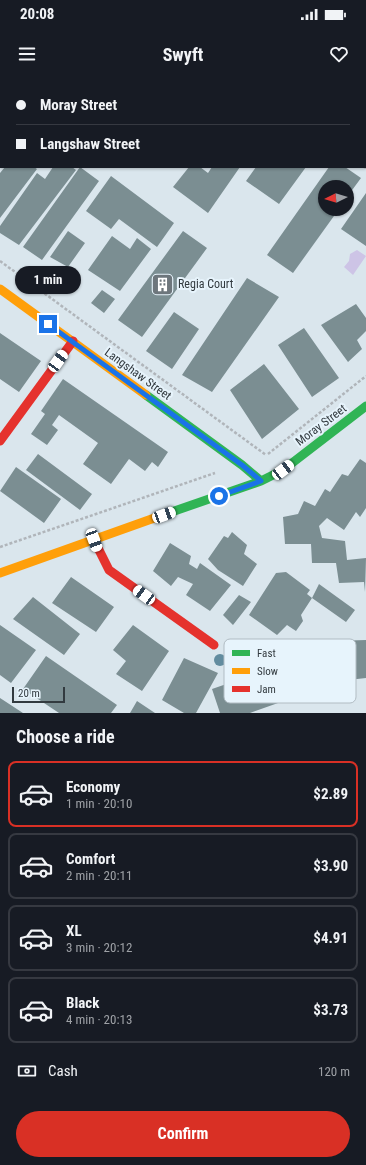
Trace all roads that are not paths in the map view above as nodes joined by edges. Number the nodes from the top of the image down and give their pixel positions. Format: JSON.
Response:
{"nodes":[{"id":1,"x":0,"y":289,"type":"edge"},
{"id":2,"x":73,"y":341,"type":"junction"},
{"id":3,"x":366,"y":406,"type":"edge"},
{"id":4,"x":0,"y":441,"type":"edge"},
{"id":5,"x":261,"y":481,"type":"junction"},
{"id":6,"x":94,"y":540,"type":"junction"},
{"id":7,"x":0,"y":573,"type":"edge"},
{"id":8,"x":214,"y":645,"type":"dead end"}],
"edges":[{"from":1,"to":2,"type":"street","name":"Langshaw Street"},
{"from":2,"to":4,"type":"street"},
{"from":2,"to":5,"type":"street","name":"Langshaw Street"},
{"from":3,"to":5,"type":"street","name":"Moray Street"},
{"from":5,"to":6,"type":"street","name":"Moray Street"},
{"from":6,"to":7,"type":"street","name":"Moray Street"},
{"from":6,"to":8,"type":"street"}]}
